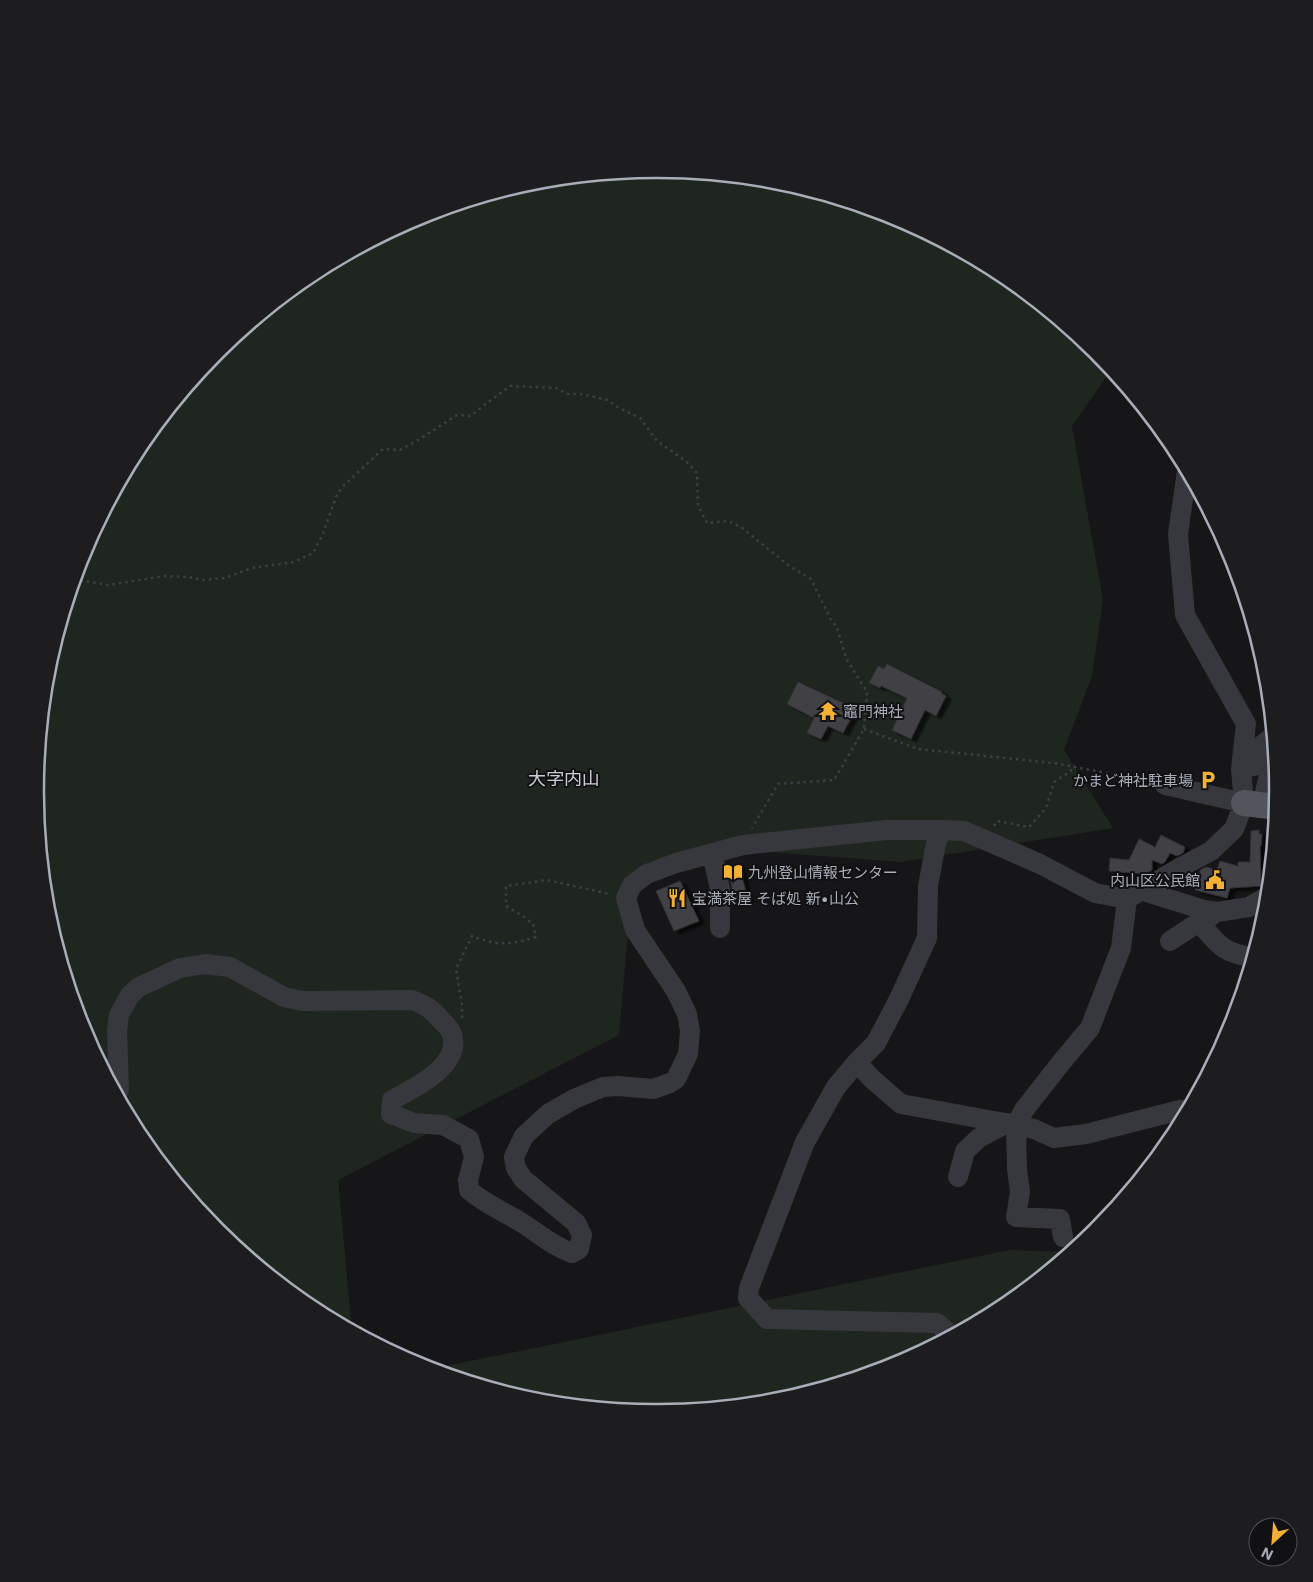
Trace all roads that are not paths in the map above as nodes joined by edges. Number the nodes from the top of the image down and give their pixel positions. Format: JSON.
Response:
{"nodes":[{"id":1,"x":1185,"y":482,"type":"edge"},
{"id":2,"x":1267,"y":741,"type":"edge"},
{"id":3,"x":1268,"y":758,"type":"edge"},
{"id":4,"x":1241,"y":766,"type":"junction"},
{"id":5,"x":1269,"y":776,"type":"edge"},
{"id":6,"x":1165,"y":784,"type":"road end"},
{"id":7,"x":1261,"y":805,"type":"edge"},
{"id":8,"x":942,"y":830,"type":"junction"},
{"id":9,"x":712,"y":853,"type":"junction"},
{"id":10,"x":1133,"y":894,"type":"junction"},
{"id":11,"x":1259,"y":901,"type":"edge"},
{"id":12,"x":1217,"y":912,"type":"junction"},
{"id":13,"x":1199,"y":922,"type":"junction"},
{"id":14,"x":720,"y":928,"type":"dead end"},
{"id":15,"x":1170,"y":941,"type":"dead end"},
{"id":16,"x":1246,"y":956,"type":"edge"},
{"id":17,"x":857,"y":1062,"type":"junction"},
{"id":18,"x":120,"y":1086,"type":"edge"},
{"id":19,"x":1179,"y":1110,"type":"edge"},
{"id":20,"x":1011,"y":1124,"type":"junction"},
{"id":21,"x":958,"y":1177,"type":"dead end"},
{"id":22,"x":1063,"y":1237,"type":"dead end"},
{"id":23,"x":946,"y":1331,"type":"edge"}],
"edges":[{"from":1,"to":4,"type":"street"},
{"from":2,"to":4,"type":"street"},
{"from":3,"to":4,"type":"street"},
{"from":4,"to":7,"type":"street"},
{"from":5,"to":7,"type":"street"},
{"from":6,"to":7,"type":"street"},
{"from":7,"to":10,"type":"street"},
{"from":8,"to":9,"type":"street"},
{"from":8,"to":10,"type":"street"},
{"from":8,"to":17,"type":"street"},
{"from":9,"to":14,"type":"street"},
{"from":9,"to":18,"type":"street"},
{"from":10,"to":12,"type":"street"},
{"from":10,"to":20,"type":"street"},
{"from":11,"to":12,"type":"street"},
{"from":12,"to":13,"type":"street"},
{"from":13,"to":15,"type":"street"},
{"from":13,"to":16,"type":"street"},
{"from":17,"to":20,"type":"street"},
{"from":17,"to":23,"type":"street"},
{"from":19,"to":20,"type":"street"},
{"from":20,"to":21,"type":"street"},
{"from":20,"to":22,"type":"street"}]}
